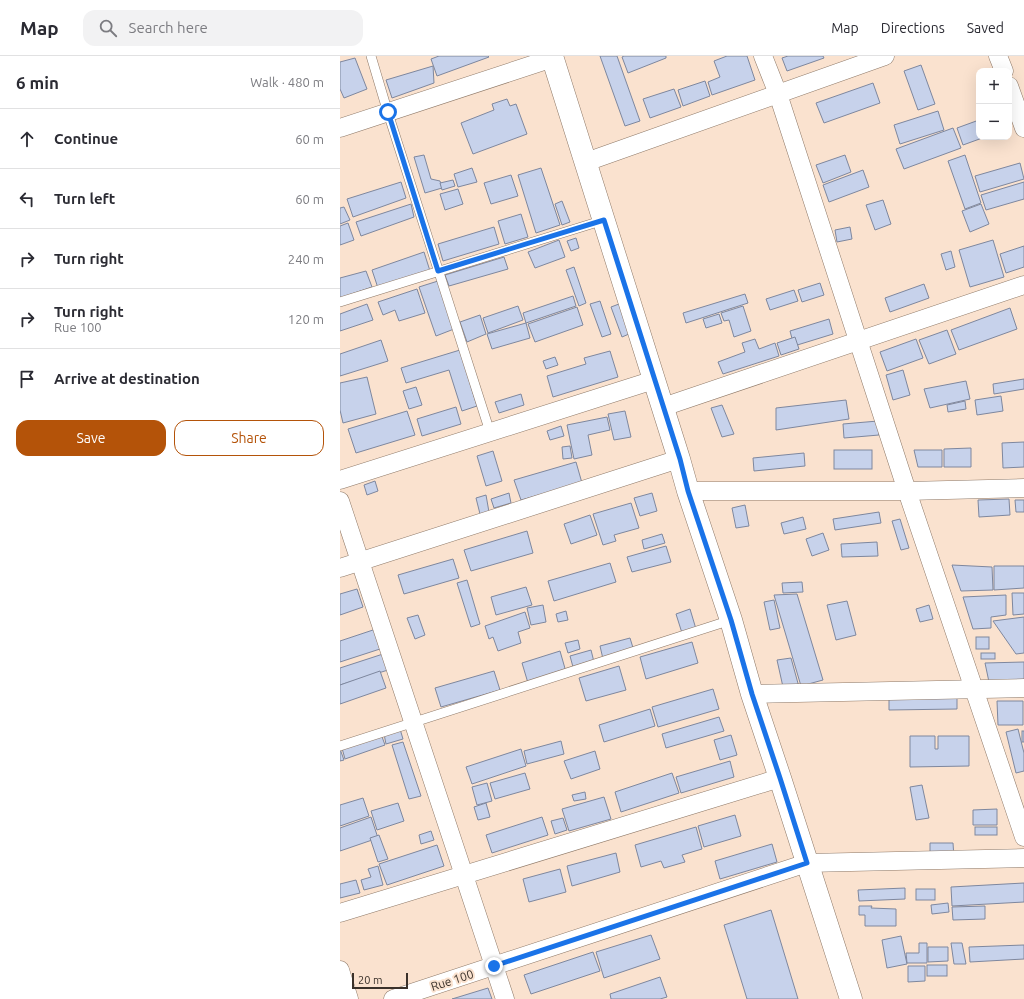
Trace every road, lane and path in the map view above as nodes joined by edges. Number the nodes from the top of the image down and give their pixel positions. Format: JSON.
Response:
{"nodes":[{"id":1,"x":371,"y":56,"type":"edge"},
{"id":2,"x":764,"y":56,"type":"edge"},
{"id":3,"x":885,"y":56,"type":"edge"},
{"id":4,"x":998,"y":56,"type":"edge"},
{"id":5,"x":552,"y":57,"type":"edge"},
{"id":6,"x":1003,"y":68,"type":"edge"},
{"id":7,"x":778,"y":94,"type":"junction"},
{"id":8,"x":1012,"y":94,"type":"edge"},
{"id":9,"x":388,"y":112,"type":"junction"},
{"id":10,"x":340,"y":128,"type":"edge"},
{"id":11,"x":1024,"y":128,"type":"edge"},
{"id":12,"x":586,"y":162,"type":"junction"},
{"id":13,"x":604,"y":220,"type":"junction"},
{"id":14,"x":438,"y":271,"type":"junction"},
{"id":15,"x":1024,"y":285,"type":"edge"},
{"id":16,"x":340,"y":302,"type":"edge"},
{"id":17,"x":859,"y":341,"type":"junction"},
{"id":18,"x":654,"y":380,"type":"junction"},
{"id":19,"x":663,"y":407,"type":"junction"},
{"id":20,"x":490,"y":432,"type":"junction"},
{"id":21,"x":680,"y":459,"type":"junction"},
{"id":22,"x":340,"y":480,"type":"edge"},
{"id":23,"x":1024,"y":488,"type":"edge"},
{"id":24,"x":907,"y":490,"type":"junction"},
{"id":25,"x":688,"y":491,"type":"junction"},
{"id":26,"x":340,"y":501,"type":"edge"},
{"id":27,"x":360,"y":562,"type":"junction"},
{"id":28,"x":340,"y":568,"type":"edge"},
{"id":29,"x":731,"y":620,"type":"junction"},
{"id":30,"x":1024,"y":688,"type":"edge"},
{"id":31,"x":974,"y":689,"type":"junction"},
{"id":32,"x":752,"y":694,"type":"junction"},
{"id":33,"x":414,"y":723,"type":"junction"},
{"id":34,"x":340,"y":746,"type":"edge"},
{"id":35,"x":780,"y":778,"type":"junction"},
{"id":36,"x":1024,"y":837,"type":"edge"},
{"id":37,"x":1024,"y":858,"type":"edge"},
{"id":38,"x":807,"y":863,"type":"junction"},
{"id":39,"x":464,"y":875,"type":"junction"},
{"id":40,"x":340,"y":913,"type":"edge"},
{"id":41,"x":494,"y":966,"type":"junction"},
{"id":42,"x":340,"y":970,"type":"edge"},
{"id":43,"x":349,"y":999,"type":"edge"},
{"id":44,"x":393,"y":999,"type":"edge"},
{"id":45,"x":505,"y":999,"type":"edge"},
{"id":46,"x":851,"y":999,"type":"edge"}],
"edges":[{"from":1,"to":9,"type":"lane"},
{"from":2,"to":7,"type":"street"},
{"from":3,"to":7,"type":"street"},
{"from":4,"to":6,"type":"street"},
{"from":5,"to":9,"type":"street"},
{"from":5,"to":12,"type":"street"},
{"from":7,"to":12,"type":"street"},
{"from":7,"to":17,"type":"street"},
{"from":8,"to":11,"type":"street"},
{"from":9,"to":10,"type":"street"},
{"from":9,"to":14,"type":"lane"},
{"from":12,"to":13,"type":"street"},
{"from":13,"to":14,"type":"lane"},
{"from":13,"to":18,"type":"street"},
{"from":14,"to":16,"type":"lane"},
{"from":14,"to":20,"type":"lane"},
{"from":15,"to":17,"type":"street"},
{"from":17,"to":19,"type":"street"},
{"from":17,"to":24,"type":"street"},
{"from":18,"to":19,"type":"street"},
{"from":18,"to":20,"type":"street"},
{"from":19,"to":21,"type":"street"},
{"from":20,"to":22,"type":"street"},
{"from":21,"to":25,"type":"street"},
{"from":21,"to":27,"type":"street"},
{"from":23,"to":24,"type":"street"},
{"from":24,"to":25,"type":"street"},
{"from":24,"to":31,"type":"street"},
{"from":25,"to":29,"type":"street"},
{"from":26,"to":27,"type":"street"},
{"from":27,"to":28,"type":"street"},
{"from":27,"to":33,"type":"street"},
{"from":29,"to":32,"type":"street"},
{"from":29,"to":33,"type":"lane"},
{"from":30,"to":31,"type":"street"},
{"from":31,"to":32,"type":"street"},
{"from":31,"to":36,"type":"street"},
{"from":32,"to":35,"type":"street"},
{"from":33,"to":34,"type":"lane"},
{"from":33,"to":39,"type":"street"},
{"from":35,"to":38,"type":"street"},
{"from":35,"to":39,"type":"street"},
{"from":37,"to":38,"type":"street","name":"Rue 100"},
{"from":38,"to":41,"type":"street","name":"Rue 100"},
{"from":38,"to":46,"type":"street"},
{"from":39,"to":40,"type":"street"},
{"from":39,"to":41,"type":"street"},
{"from":41,"to":44,"type":"street","name":"Rue 100"},
{"from":41,"to":45,"type":"street"},
{"from":42,"to":43,"type":"street"}]}
